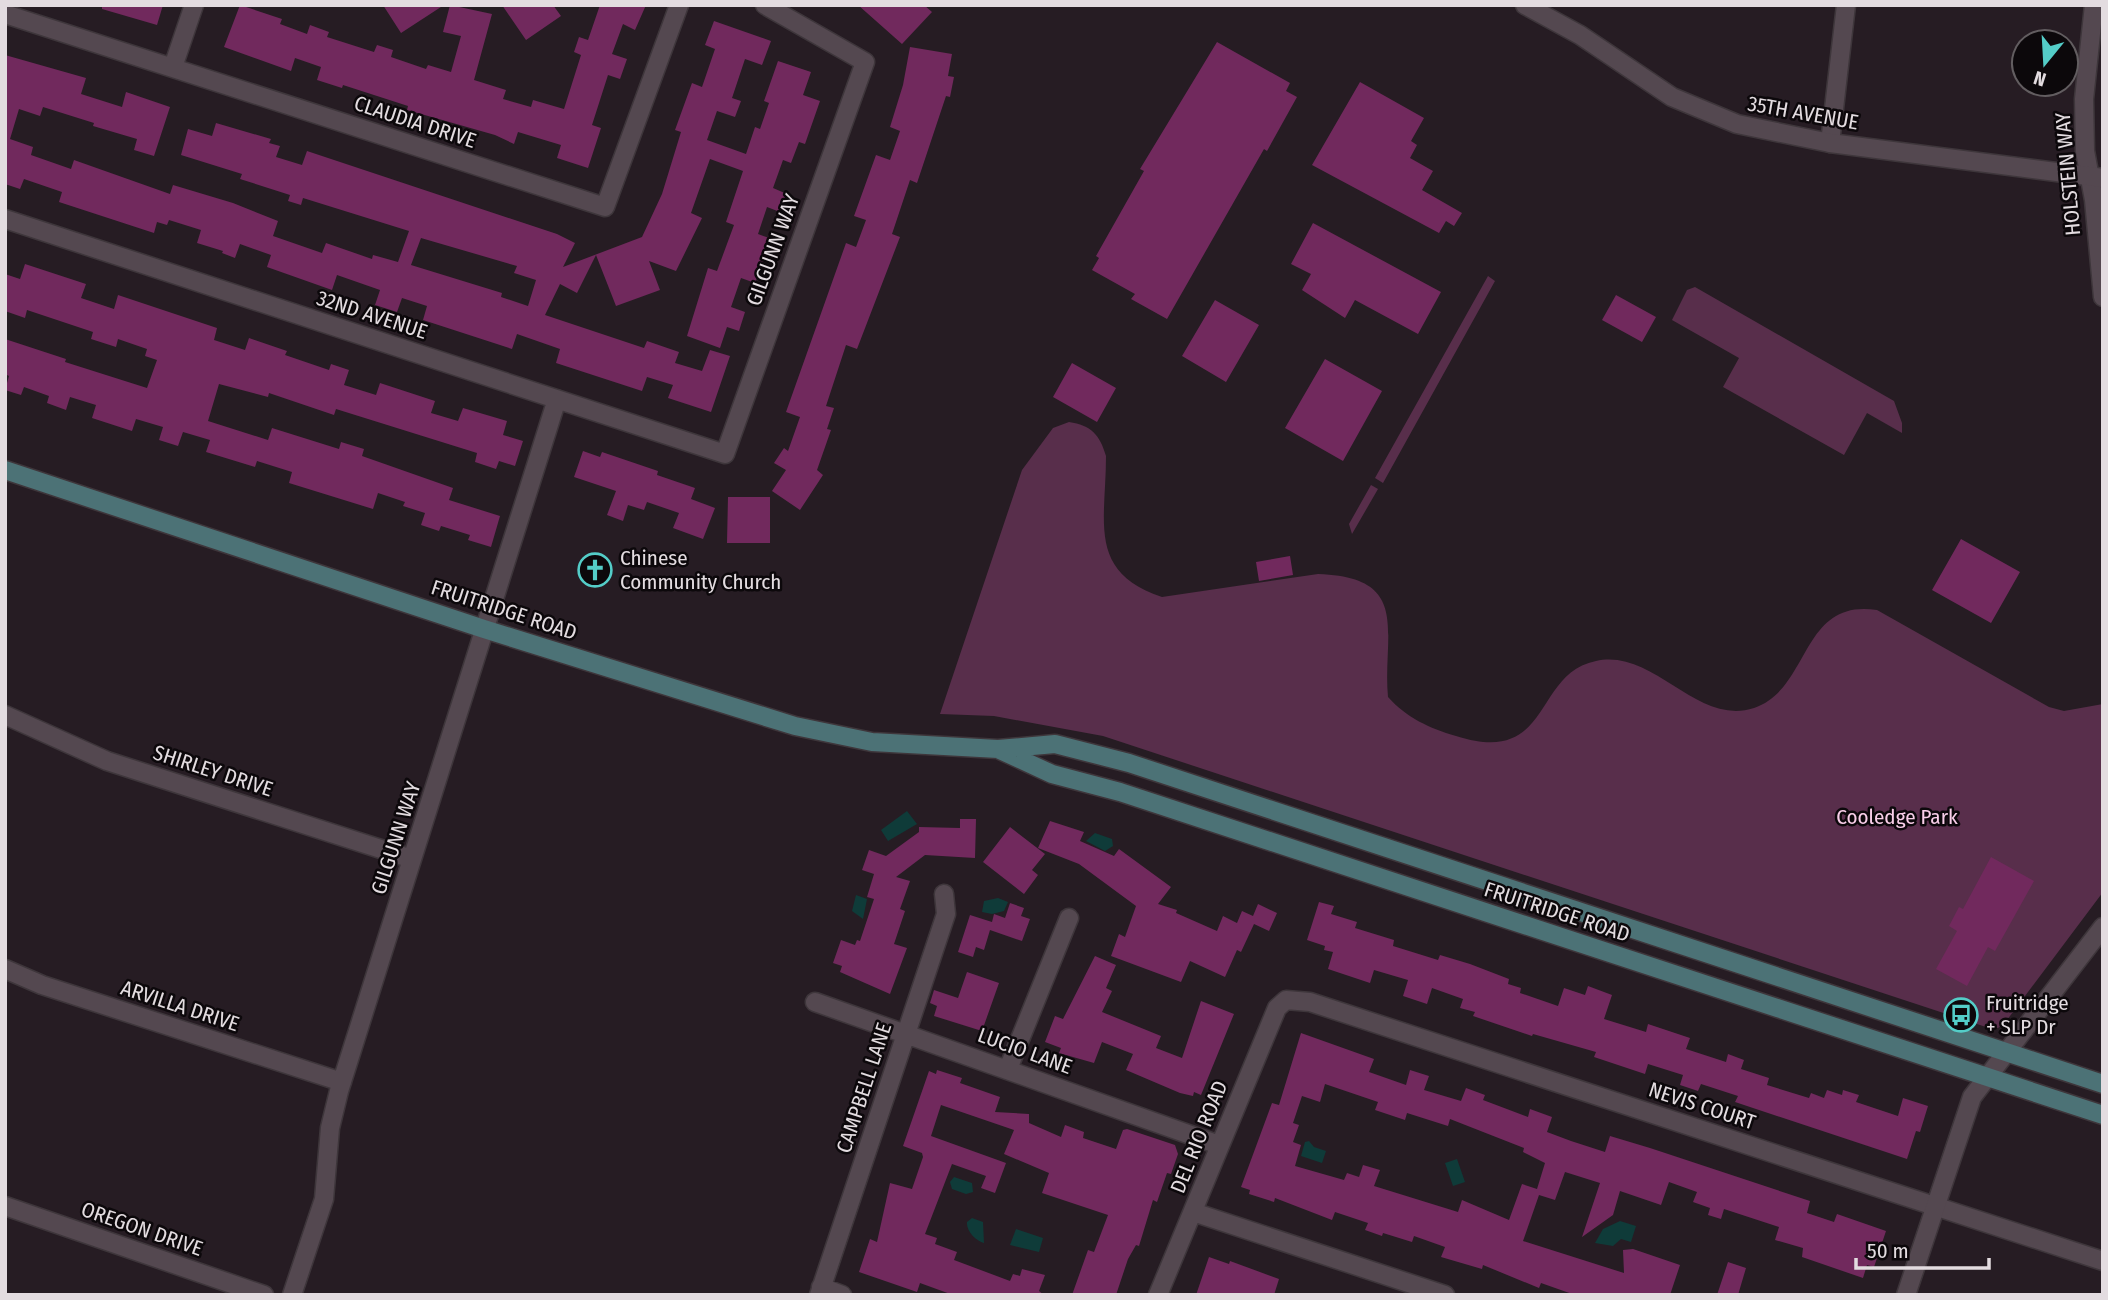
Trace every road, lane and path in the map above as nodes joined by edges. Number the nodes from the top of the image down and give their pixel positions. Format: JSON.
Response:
{"nodes":[{"id":1,"x":194,"y":5,"type":"edge"},
{"id":2,"x":679,"y":5,"type":"edge"},
{"id":3,"x":765,"y":5,"type":"edge"},
{"id":4,"x":1525,"y":5,"type":"edge"},
{"id":5,"x":1846,"y":5,"type":"edge"},
{"id":6,"x":2094,"y":5,"type":"edge"},
{"id":7,"x":5,"y":14,"type":"edge"},
{"id":8,"x":173,"y":67,"type":"junction"},
{"id":9,"x":1830,"y":143,"type":"junction"},
{"id":10,"x":2096,"y":177,"type":"edge"},
{"id":11,"x":5,"y":219,"type":"edge"},
{"id":12,"x":2103,"y":297,"type":"edge"},
{"id":13,"x":557,"y":399,"type":"junction"},
{"id":14,"x":725,"y":454,"type":"joint"},
{"id":15,"x":5,"y":470,"type":"edge"},
{"id":16,"x":484,"y":629,"type":"junction"},
{"id":17,"x":5,"y":715,"type":"edge"},
{"id":18,"x":998,"y":749,"type":"junction"},
{"id":19,"x":412,"y":859,"type":"junction"},
{"id":20,"x":944,"y":894,"type":"dead end"},
{"id":21,"x":1069,"y":918,"type":"dead end"},
{"id":22,"x":2103,"y":927,"type":"edge"},
{"id":23,"x":5,"y":969,"type":"edge"},
{"id":24,"x":1286,"y":1000,"type":"joint"},
{"id":25,"x":815,"y":1002,"type":"dead end"},
{"id":26,"x":907,"y":1034,"type":"junction"},
{"id":27,"x":2007,"y":1053,"type":"junction"},
{"id":28,"x":1008,"y":1069,"type":"junction"},
{"id":29,"x":1986,"y":1077,"type":"junction"},
{"id":30,"x":342,"y":1082,"type":"junction"},
{"id":31,"x":2103,"y":1084,"type":"edge"},
{"id":32,"x":2103,"y":1115,"type":"edge"},
{"id":33,"x":1219,"y":1145,"type":"junction"},
{"id":34,"x":5,"y":1206,"type":"edge"},
{"id":35,"x":1934,"y":1206,"type":"junction"},
{"id":36,"x":1193,"y":1212,"type":"junction"},
{"id":37,"x":2103,"y":1261,"type":"edge"},
{"id":38,"x":820,"y":1291,"type":"edge"},
{"id":39,"x":264,"y":1295,"type":"edge"},
{"id":40,"x":292,"y":1295,"type":"edge"},
{"id":41,"x":842,"y":1295,"type":"edge"},
{"id":42,"x":1158,"y":1295,"type":"edge"},
{"id":43,"x":1445,"y":1295,"type":"edge"},
{"id":44,"x":1906,"y":1295,"type":"edge"}],
"edges":[{"from":1,"to":8,"type":"street"},
{"from":2,"to":8,"type":"street","name":"CLAUDIA DRIVE"},
{"from":3,"to":14,"type":"street","name":"GILGUNN WAY"},
{"from":4,"to":9,"type":"street","name":"35TH AVENUE"},
{"from":5,"to":9,"type":"street"},
{"from":6,"to":10,"type":"street","name":"HOLSTEIN WAY"},
{"from":7,"to":8,"type":"street","name":"CLAUDIA DRIVE"},
{"from":9,"to":10,"type":"street","name":"35TH AVENUE"},
{"from":10,"to":12,"type":"street","name":"HOLSTEIN WAY"},
{"from":11,"to":13,"type":"street","name":"32ND AVENUE"},
{"from":13,"to":14,"type":"street","name":"32ND AVENUE"},
{"from":13,"to":16,"type":"street","name":"GILGUNN WAY"},
{"from":15,"to":16,"type":"main road","name":"FRUITRIDGE ROAD"},
{"from":16,"to":18,"type":"main road","name":"FRUITRIDGE ROAD"},
{"from":16,"to":19,"type":"street","name":"GILGUNN WAY"},
{"from":17,"to":19,"type":"street","name":"SHIRLEY DRIVE"},
{"from":18,"to":27,"type":"main road","name":"FRUITRIDGE ROAD"},
{"from":18,"to":29,"type":"main road","name":"FRUITRIDGE ROAD"},
{"from":19,"to":30,"type":"street","name":"GILGUNN WAY"},
{"from":20,"to":26,"type":"street","name":"CAMPBELL LANE"},
{"from":21,"to":28,"type":"street"},
{"from":22,"to":27,"type":"street"},
{"from":23,"to":30,"type":"street","name":"ARVILLA DRIVE"},
{"from":24,"to":33,"type":"street","name":"DEL RIO ROAD"},
{"from":24,"to":35,"type":"street","name":"NEVIS COURT"},
{"from":25,"to":26,"type":"street","name":"LUCIO LANE"},
{"from":26,"to":28,"type":"street","name":"LUCIO LANE"},
{"from":26,"to":38,"type":"street","name":"CAMPBELL LANE"},
{"from":27,"to":29,"type":"street"},
{"from":27,"to":31,"type":"main road","name":"FRUITRIDGE ROAD"},
{"from":28,"to":33,"type":"street","name":"LUCIO LANE"},
{"from":29,"to":32,"type":"main road","name":"FRUITRIDGE ROAD"},
{"from":29,"to":35,"type":"street"},
{"from":30,"to":40,"type":"street","name":"GILGUNN WAY"},
{"from":33,"to":36,"type":"street","name":"DEL RIO ROAD"},
{"from":34,"to":39,"type":"street","name":"OREGON DRIVE"},
{"from":35,"to":37,"type":"street","name":"NEVIS COURT"},
{"from":35,"to":44,"type":"street"},
{"from":36,"to":42,"type":"street","name":"DEL RIO ROAD"},
{"from":36,"to":43,"type":"street"},
{"from":38,"to":41,"type":"street"}]}
